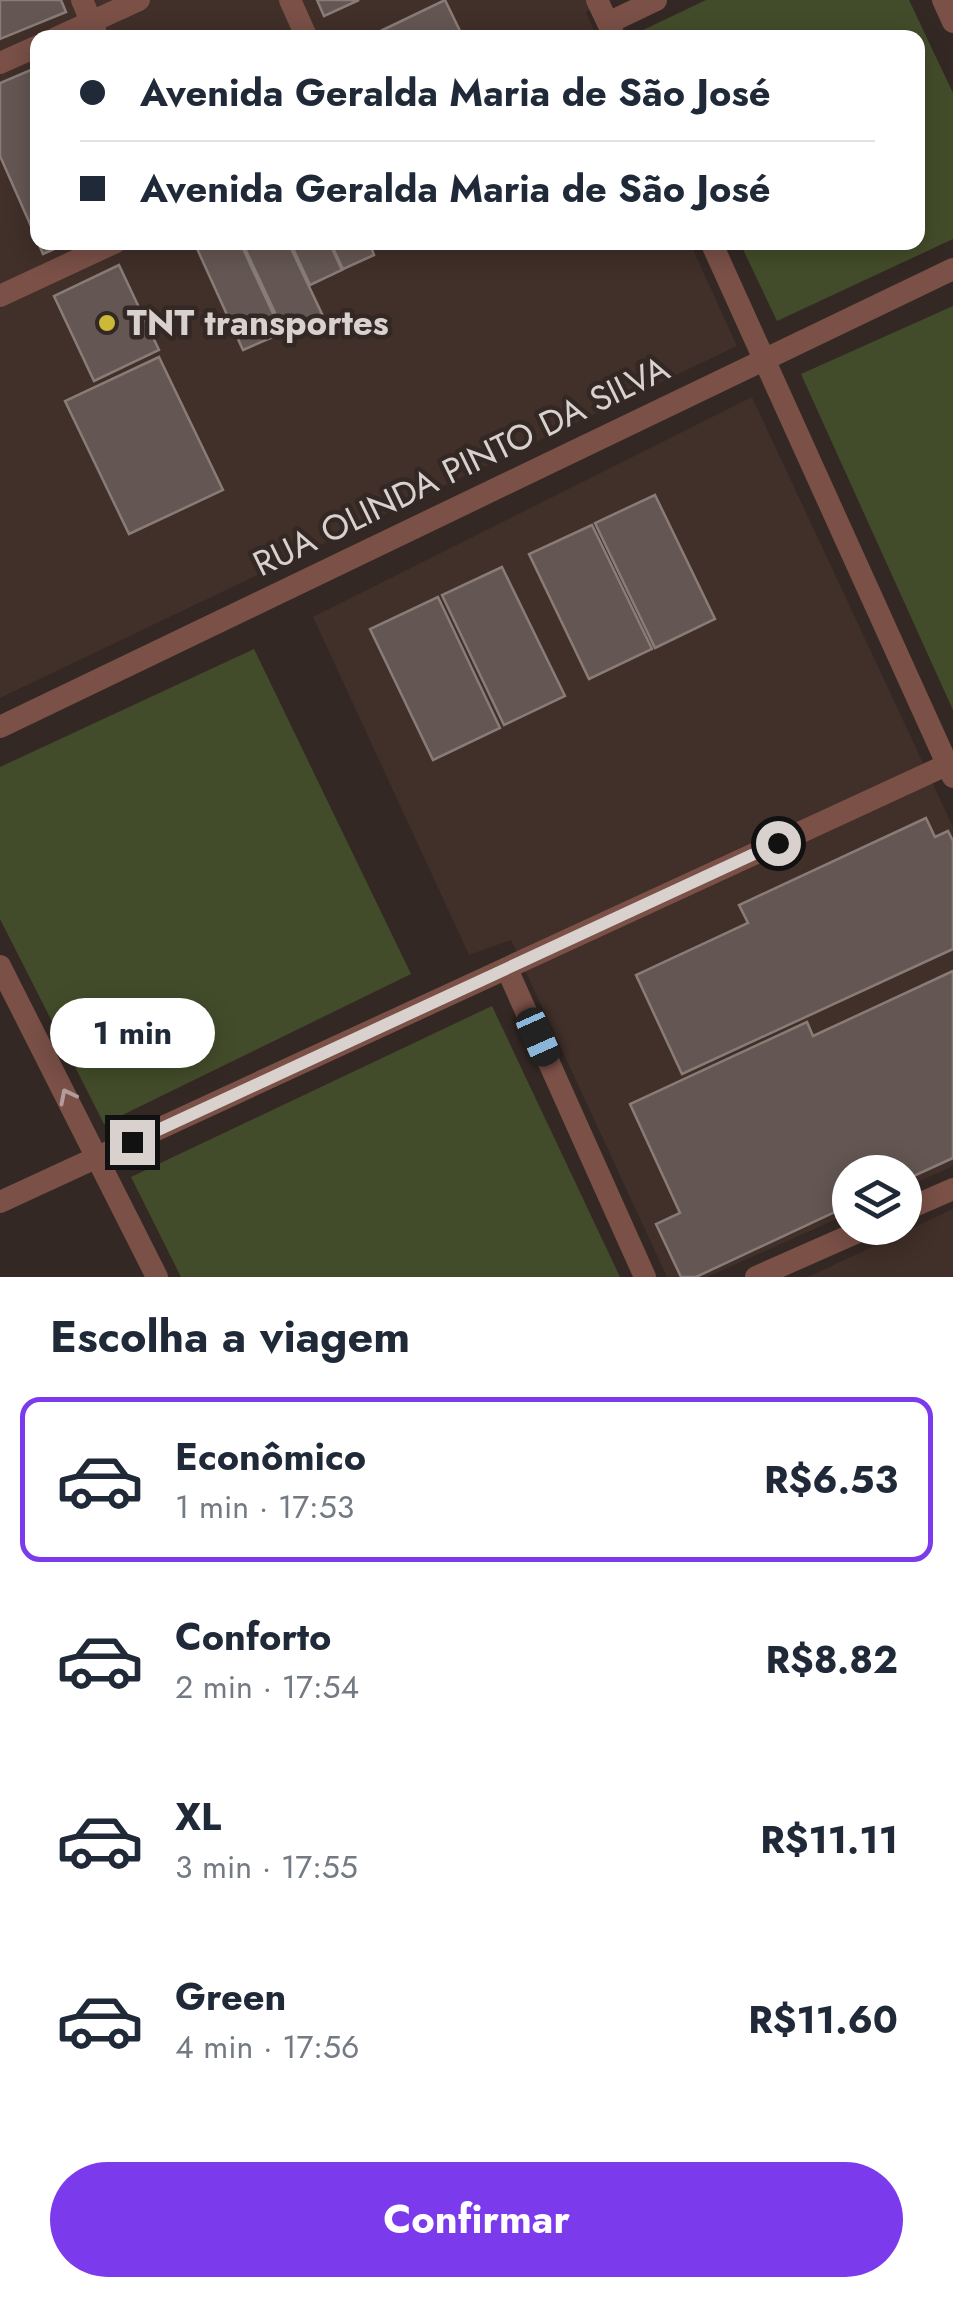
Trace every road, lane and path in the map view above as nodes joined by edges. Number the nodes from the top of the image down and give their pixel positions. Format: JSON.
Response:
{"nodes":[{"id":1,"x":139,"y":0,"type":"edge"},
{"id":2,"x":290,"y":0,"type":"edge"},
{"id":3,"x":598,"y":0,"type":"edge"},
{"id":4,"x":656,"y":0,"type":"edge"},
{"id":5,"x":943,"y":0,"type":"edge"},
{"id":6,"x":91,"y":20,"type":"edge"},
{"id":7,"x":953,"y":22,"type":"edge"},
{"id":8,"x":303,"y":30,"type":"edge"},
{"id":9,"x":612,"y":30,"type":"edge"},
{"id":10,"x":30,"y":49,"type":"edge"},
{"id":11,"x":0,"y":62,"type":"edge"},
{"id":12,"x":99,"y":250,"type":"edge"},
{"id":13,"x":715,"y":250,"type":"edge"},
{"id":14,"x":953,"y":268,"type":"edge"},
{"id":15,"x":0,"y":296,"type":"edge"},
{"id":16,"x":766,"y":359,"type":"junction"},
{"id":17,"x":0,"y":727,"type":"edge"},
{"id":18,"x":951,"y":768,"type":"edge"},
{"id":19,"x":0,"y":966,"type":"edge"},
{"id":20,"x":507,"y":968,"type":"junction"},
{"id":21,"x":98,"y":1158,"type":"junction"},
{"id":22,"x":953,"y":1189,"type":"edge"},
{"id":23,"x":0,"y":1202,"type":"edge"},
{"id":24,"x":922,"y":1203,"type":"edge"},
{"id":25,"x":832,"y":1243,"type":"edge"},
{"id":26,"x":157,"y":1277,"type":"edge"},
{"id":27,"x":645,"y":1277,"type":"edge"},
{"id":28,"x":756,"y":1277,"type":"edge"}],
"edges":[{"from":1,"to":6,"type":"street"},
{"from":2,"to":8,"type":"street"},
{"from":3,"to":9,"type":"street"},
{"from":4,"to":9,"type":"street"},
{"from":5,"to":7,"type":"street"},
{"from":10,"to":11,"type":"street"},
{"from":12,"to":15,"type":"street"},
{"from":13,"to":16,"type":"street"},
{"from":14,"to":16,"type":"street","name":"RUA OLINDA PINTO DA SILVA"},
{"from":16,"to":17,"type":"street","name":"RUA OLINDA PINTO DA SILVA"},
{"from":16,"to":18,"type":"street"},
{"from":18,"to":20,"type":"street"},
{"from":21,"to":19,"type":"street","one_way":true},
{"from":20,"to":21,"type":"street"},
{"from":20,"to":27,"type":"street"},
{"from":21,"to":23,"type":"street"},
{"from":21,"to":26,"type":"street"},
{"from":22,"to":24,"type":"street"},
{"from":25,"to":28,"type":"street"}]}
